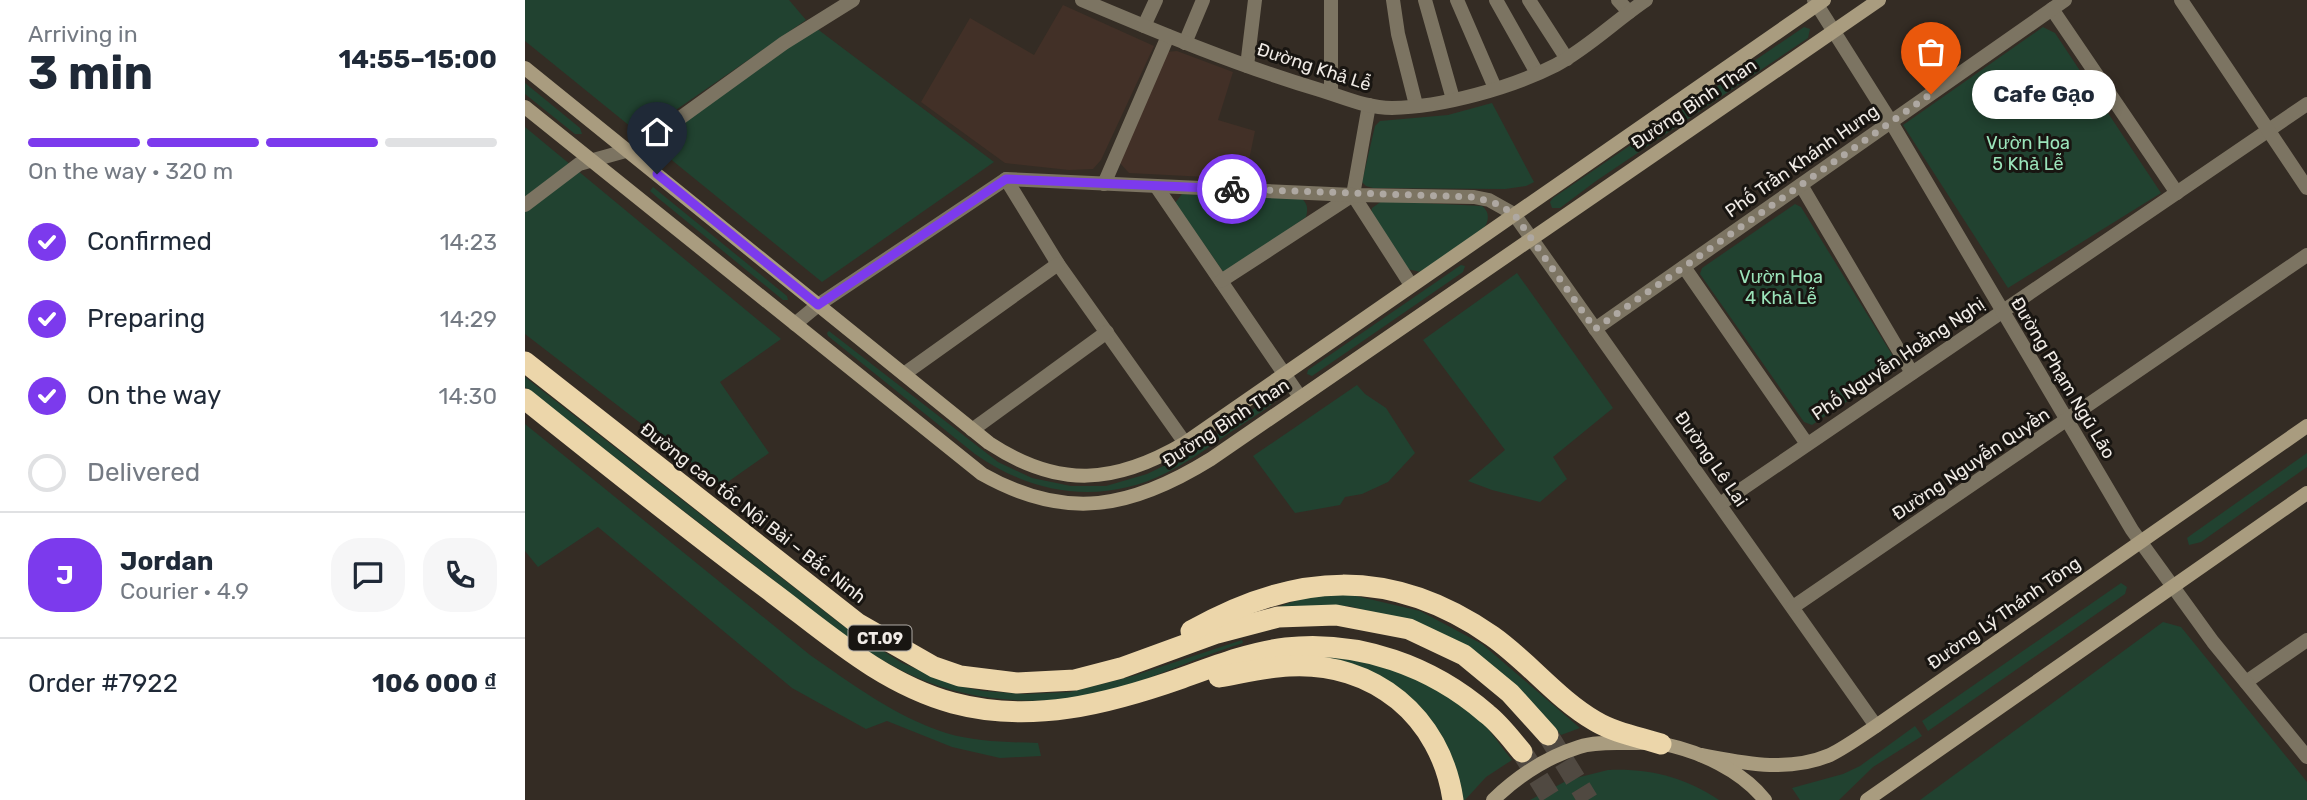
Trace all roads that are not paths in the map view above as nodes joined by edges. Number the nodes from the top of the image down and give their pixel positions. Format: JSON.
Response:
{"nodes":[{"id":1,"x":853,"y":0,"type":"edge"},
{"id":2,"x":1082,"y":0,"type":"edge"},
{"id":3,"x":1156,"y":0,"type":"edge"},
{"id":4,"x":1203,"y":0,"type":"edge"},
{"id":5,"x":1255,"y":0,"type":"edge"},
{"id":6,"x":1331,"y":0,"type":"edge"},
{"id":7,"x":1393,"y":0,"type":"edge"},
{"id":8,"x":1425,"y":0,"type":"edge"},
{"id":9,"x":1457,"y":0,"type":"edge"},
{"id":10,"x":1496,"y":0,"type":"edge"},
{"id":11,"x":1529,"y":0,"type":"edge"},
{"id":12,"x":1618,"y":0,"type":"edge"},
{"id":13,"x":1646,"y":0,"type":"edge"},
{"id":14,"x":1879,"y":0,"type":"edge"},
{"id":15,"x":2065,"y":0,"type":"edge"},
{"id":16,"x":2181,"y":0,"type":"edge"},
{"id":17,"x":1819,"y":2,"type":"edge"},
{"id":18,"x":2052,"y":9,"type":"junction"},
{"id":19,"x":1629,"y":12,"type":"junction"},
{"id":20,"x":1144,"y":26,"type":"junction"},
{"id":21,"x":1834,"y":32,"type":"junction"},
{"id":22,"x":1168,"y":36,"type":"junction"},
{"id":23,"x":1185,"y":43,"type":"junction"},
{"id":24,"x":1567,"y":59,"type":"junction"},
{"id":25,"x":1247,"y":66,"type":"junction"},
{"id":26,"x":525,"y":68,"type":"edge"},
{"id":27,"x":1537,"y":73,"type":"junction"},
{"id":28,"x":1495,"y":88,"type":"junction"},
{"id":29,"x":1331,"y":93,"type":"junction"},
{"id":30,"x":1453,"y":99,"type":"junction"},
{"id":31,"x":2307,"y":104,"type":"edge"},
{"id":32,"x":1369,"y":105,"type":"junction"},
{"id":33,"x":1416,"y":105,"type":"junction"},
{"id":34,"x":525,"y":107,"type":"edge"},
{"id":35,"x":1891,"y":122,"type":"junction"},
{"id":36,"x":2269,"y":131,"type":"junction"},
{"id":37,"x":629,"y":151,"type":"junction"},
{"id":38,"x":591,"y":160,"type":"junction"},
{"id":39,"x":1006,"y":179,"type":"junction"},
{"id":40,"x":1104,"y":184,"type":"junction"},
{"id":41,"x":1801,"y":185,"type":"junction"},
{"id":42,"x":1156,"y":186,"type":"junction"},
{"id":43,"x":2307,"y":188,"type":"edge"},
{"id":44,"x":2177,"y":192,"type":"junction"},
{"id":45,"x":1353,"y":195,"type":"junction"},
{"id":46,"x":525,"y":205,"type":"edge"},
{"id":47,"x":1514,"y":214,"type":"junction"},
{"id":48,"x":1532,"y":239,"type":"junction"},
{"id":49,"x":2307,"y":255,"type":"edge"},
{"id":50,"x":1058,"y":264,"type":"junction"},
{"id":51,"x":1684,"y":267,"type":"junction"},
{"id":52,"x":1221,"y":281,"type":"junction"},
{"id":53,"x":1411,"y":285,"type":"junction"},
{"id":54,"x":818,"y":305,"type":"junction"},
{"id":55,"x":2001,"y":312,"type":"junction"},
{"id":56,"x":795,"y":324,"type":"junction"},
{"id":57,"x":1595,"y":329,"type":"junction"},
{"id":58,"x":1107,"y":332,"type":"junction"},
{"id":59,"x":525,"y":362,"type":"edge"},
{"id":60,"x":1912,"y":373,"type":"junction"},
{"id":61,"x":904,"y":374,"type":"junction"},
{"id":62,"x":1283,"y":375,"type":"junction"},
{"id":63,"x":1300,"y":397,"type":"junction"},
{"id":64,"x":525,"y":399,"type":"edge"},
{"id":65,"x":2067,"y":422,"type":"junction"},
{"id":66,"x":2307,"y":426,"type":"edge"},
{"id":67,"x":972,"y":430,"type":"junction"},
{"id":68,"x":1185,"y":443,"type":"junction"},
{"id":69,"x":1807,"y":444,"type":"junction"},
{"id":70,"x":2307,"y":494,"type":"edge"},
{"id":71,"x":1720,"y":504,"type":"junction"},
{"id":72,"x":2140,"y":542,"type":"junction"},
{"id":73,"x":2172,"y":587,"type":"junction"},
{"id":74,"x":1793,"y":607,"type":"junction"},
{"id":75,"x":2307,"y":640,"type":"edge"},
{"id":76,"x":1141,"y":660,"type":"junction"},
{"id":77,"x":2246,"y":682,"type":"junction"},
{"id":78,"x":1159,"y":686,"type":"junction"},
{"id":79,"x":1876,"y":726,"type":"junction"},
{"id":80,"x":1548,"y":735,"type":"tunnel mouth"},
{"id":81,"x":1661,"y":744,"type":"junction"},
{"id":82,"x":1522,"y":752,"type":"tunnel mouth"},
{"id":83,"x":1701,"y":755,"type":"junction"},
{"id":84,"x":2307,"y":757,"type":"edge"},
{"id":85,"x":1453,"y":800,"type":"edge"},
{"id":86,"x":1493,"y":800,"type":"edge"},
{"id":87,"x":1765,"y":800,"type":"edge"},
{"id":88,"x":1867,"y":800,"type":"edge"}],
"edges":[{"from":1,"to":37,"type":"street"},
{"from":2,"to":20,"type":"street","name":"Đường Khả Lễ"},
{"from":3,"to":20,"type":"street"},
{"from":4,"to":23,"type":"street"},
{"from":5,"to":25,"type":"street"},
{"from":6,"to":29,"type":"street"},
{"from":7,"to":33,"type":"street"},
{"from":8,"to":30,"type":"street"},
{"from":9,"to":28,"type":"street"},
{"from":10,"to":27,"type":"street"},
{"from":11,"to":24,"type":"street"},
{"from":12,"to":19,"type":"street"},
{"from":13,"to":19,"type":"street","name":"Đường Khả Lễ"},
{"from":14,"to":21,"type":"main road","name":"Đường Bình Than"},
{"from":15,"to":18,"type":"street","name":"Phố Trần Khánh Hưng"},
{"from":16,"to":36,"type":"street"},
{"from":17,"to":21,"type":"street","name":"Đường Phạm Ngũ Lão"},
{"from":17,"to":47,"type":"main road","name":"Đường Bình Than"},
{"from":18,"to":35,"type":"street","name":"Phố Trần Khánh Hưng"},
{"from":18,"to":44,"type":"street"},
{"from":19,"to":24,"type":"street","name":"Đường Khả Lễ"},
{"from":20,"to":22,"type":"street","name":"Đường Khả Lễ"},
{"from":21,"to":35,"type":"street","name":"Đường Phạm Ngũ Lão"},
{"from":21,"to":48,"type":"main road","name":"Đường Bình Than"},
{"from":22,"to":23,"type":"street","name":"Đường Khả Lễ"},
{"from":22,"to":40,"type":"street"},
{"from":23,"to":25,"type":"street","name":"Đường Khả Lễ"},
{"from":24,"to":27,"type":"street","name":"Đường Khả Lễ"},
{"from":25,"to":29,"type":"street","name":"Đường Khả Lễ"},
{"from":26,"to":37,"type":"main road","name":"Đường Bình Than"},
{"from":27,"to":28,"type":"street","name":"Đường Khả Lễ"},
{"from":28,"to":30,"type":"street","name":"Đường Khả Lễ"},
{"from":29,"to":32,"type":"street","name":"Đường Khả Lễ"},
{"from":30,"to":33,"type":"street","name":"Đường Khả Lễ"},
{"from":31,"to":36,"type":"street","name":"Phố Nguyễn Hoằng Nghị"},
{"from":32,"to":33,"type":"street","name":"Đường Khả Lễ"},
{"from":32,"to":45,"type":"street"},
{"from":34,"to":38,"type":"main road","name":"Đường Bình Than"},
{"from":35,"to":41,"type":"street","name":"Phố Trần Khánh Hưng"},
{"from":35,"to":55,"type":"street","name":"Đường Phạm Ngũ Lão"},
{"from":36,"to":43,"type":"street"},
{"from":36,"to":44,"type":"street","name":"Phố Nguyễn Hoằng Nghị"},
{"from":37,"to":38,"type":"street"},
{"from":37,"to":54,"type":"main road","name":"Đường Bình Than"},
{"from":38,"to":46,"type":"street"},
{"from":38,"to":56,"type":"main road","name":"Đường Bình Than"},
{"from":39,"to":40,"type":"street"},
{"from":39,"to":50,"type":"street"},
{"from":39,"to":54,"type":"street"},
{"from":40,"to":42,"type":"street"},
{"from":41,"to":51,"type":"street","name":"Phố Trần Khánh Hưng"},
{"from":41,"to":60,"type":"street"},
{"from":42,"to":45,"type":"street"},
{"from":42,"to":52,"type":"street"},
{"from":44,"to":55,"type":"street","name":"Phố Nguyễn Hoằng Nghị"},
{"from":45,"to":47,"type":"street"},
{"from":45,"to":52,"type":"street"},
{"from":45,"to":53,"type":"street"},
{"from":47,"to":48,"type":"street","name":"Đường Lê Lai"},
{"from":47,"to":53,"type":"main road","name":"Đường Bình Than"},
{"from":48,"to":57,"type":"street","name":"Đường Lê Lai"},
{"from":48,"to":63,"type":"main road","name":"Đường Bình Than"},
{"from":49,"to":65,"type":"street","name":"Đường Nguyễn Quyền"},
{"from":50,"to":58,"type":"street"},
{"from":50,"to":61,"type":"street"},
{"from":51,"to":57,"type":"street","name":"Phố Trần Khánh Hưng"},
{"from":51,"to":69,"type":"street"},
{"from":52,"to":62,"type":"street"},
{"from":53,"to":62,"type":"main road","name":"Đường Bình Than"},
{"from":54,"to":56,"type":"street"},
{"from":54,"to":61,"type":"main road","name":"Đường Bình Than"},
{"from":55,"to":60,"type":"street","name":"Phố Nguyễn Hoằng Nghị"},
{"from":55,"to":65,"type":"street","name":"Đường Phạm Ngũ Lão"},
{"from":56,"to":63,"type":"main road","name":"Đường Bình Than"},
{"from":57,"to":71,"type":"street","name":"Đường Lê Lai"},
{"from":58,"to":67,"type":"street"},
{"from":58,"to":68,"type":"street"},
{"from":59,"to":76,"type":"highway","name":"Đường cao tốc Nội Bài – Bắc Ninh","number":"CT.09"},
{"from":60,"to":69,"type":"street","name":"Phố Nguyễn Hoằng Nghị"},
{"from":61,"to":67,"type":"main road","name":"Đường Bình Than"},
{"from":62,"to":63,"type":"street"},
{"from":62,"to":68,"type":"main road","name":"Đường Bình Than"},
{"from":64,"to":78,"type":"highway","number":"CT.09"},
{"from":65,"to":72,"type":"street","name":"Đường Phạm Ngũ Lão"},
{"from":65,"to":74,"type":"street","name":"Đường Nguyễn Quyền"},
{"from":66,"to":72,"type":"main road","name":"Đường Lý Thánh Tông"},
{"from":67,"to":68,"type":"main road","name":"Đường Bình Than"},
{"from":69,"to":71,"type":"street","name":"Phố Nguyễn Hoằng Nghị"},
{"from":70,"to":73,"type":"main road"},
{"from":71,"to":74,"type":"street","name":"Đường Lê Lai"},
{"from":72,"to":73,"type":"street","name":"Đường Phạm Ngũ Lão"},
{"from":72,"to":79,"type":"main road","name":"Đường Lý Thánh Tông"},
{"from":73,"to":77,"type":"street","name":"Đường Phạm Ngũ Lão"},
{"from":73,"to":88,"type":"main road"},
{"from":74,"to":79,"type":"street","name":"Đường Lê Lai"},
{"from":75,"to":77,"type":"street"},
{"from":76,"to":80,"type":"highway","name":"Đường cao tốc Nội Bài – Bắc Ninh"},
{"from":76,"to":81,"type":"highway"},
{"from":77,"to":84,"type":"street","name":"Đường Phạm Ngũ Lão"},
{"from":78,"to":82,"type":"highway"},
{"from":78,"to":85,"type":"highway"},
{"from":79,"to":83,"type":"main road","name":"Đường Lý Thánh Tông"},
{"from":81,"to":83,"type":"main road"},
{"from":81,"to":86,"type":"main road"},
{"from":83,"to":87,"type":"main road"}]}
